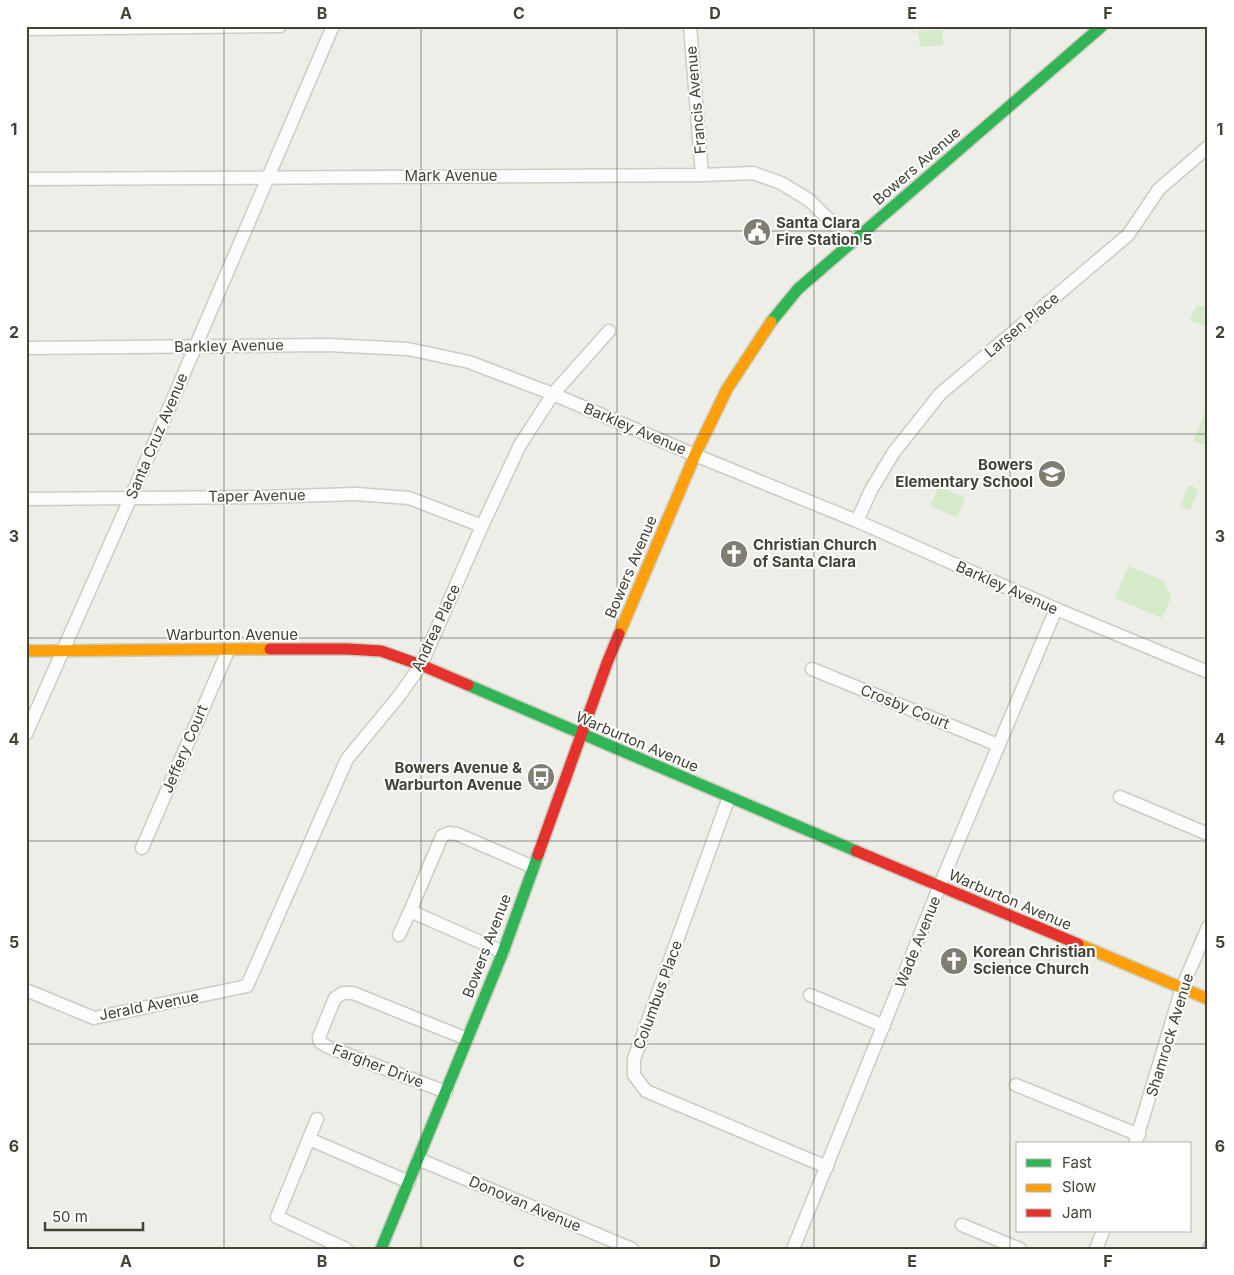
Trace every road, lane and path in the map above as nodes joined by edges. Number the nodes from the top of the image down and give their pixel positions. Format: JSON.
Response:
{"nodes":[{"id":1,"x":280,"y":26,"type":"edge"},
{"id":2,"x":333,"y":26,"type":"edge"},
{"id":3,"x":690,"y":26,"type":"edge"},
{"id":4,"x":1102,"y":26,"type":"edge"},
{"id":5,"x":26,"y":29,"type":"edge"},
{"id":6,"x":1208,"y":147,"type":"edge"},
{"id":7,"x":702,"y":175,"type":"junction"},
{"id":8,"x":268,"y":177,"type":"junction"},
{"id":9,"x":26,"y":179,"type":"edge"},
{"id":10,"x":852,"y":242,"type":"junction"},
{"id":11,"x":609,"y":331,"type":"dead end"},
{"id":12,"x":196,"y":346,"type":"junction"},
{"id":13,"x":26,"y":348,"type":"edge"},
{"id":14,"x":553,"y":394,"type":"junction"},
{"id":15,"x":695,"y":455,"type":"junction"},
{"id":16,"x":130,"y":499,"type":"junction"},
{"id":17,"x":26,"y":500,"type":"edge"},
{"id":18,"x":857,"y":521,"type":"junction"},
{"id":19,"x":482,"y":526,"type":"junction"},
{"id":20,"x":1056,"y":609,"type":"junction"},
{"id":21,"x":26,"y":651,"type":"edge"},
{"id":22,"x":63,"y":651,"type":"junction"},
{"id":23,"x":228,"y":651,"type":"junction"},
{"id":24,"x":421,"y":665,"type":"junction"},
{"id":25,"x":812,"y":669,"type":"dead end"},
{"id":26,"x":1208,"y":672,"type":"edge"},
{"id":27,"x":26,"y":734,"type":"edge"},
{"id":28,"x":582,"y":735,"type":"junction"},
{"id":29,"x":998,"y":745,"type":"junction"},
{"id":30,"x":1120,"y":796,"type":"dead end"},
{"id":31,"x":729,"y":797,"type":"junction"},
{"id":32,"x":1208,"y":834,"type":"edge"},
{"id":33,"x":142,"y":848,"type":"dead end"},
{"id":34,"x":533,"y":867,"type":"junction"},
{"id":35,"x":940,"y":887,"type":"junction"},
{"id":36,"x":410,"y":911,"type":"junction"},
{"id":37,"x":1208,"y":927,"type":"edge"},
{"id":38,"x":399,"y":935,"type":"dead end"},
{"id":39,"x":503,"y":952,"type":"junction"},
{"id":40,"x":247,"y":986,"type":"joint"},
{"id":41,"x":1182,"y":988,"type":"junction"},
{"id":42,"x":26,"y":990,"type":"edge"},
{"id":43,"x":810,"y":995,"type":"dead end"},
{"id":44,"x":1208,"y":999,"type":"edge"},
{"id":45,"x":884,"y":1026,"type":"junction"},
{"id":46,"x":467,"y":1039,"type":"junction"},
{"id":47,"x":1016,"y":1085,"type":"dead end"},
{"id":48,"x":446,"y":1092,"type":"junction"},
{"id":49,"x":317,"y":1119,"type":"dead end"},
{"id":50,"x":309,"y":1139,"type":"junction"},
{"id":51,"x":1137,"y":1139,"type":"edge"},
{"id":52,"x":418,"y":1159,"type":"junction"},
{"id":53,"x":827,"y":1167,"type":"junction"},
{"id":54,"x":409,"y":1182,"type":"junction"},
{"id":55,"x":962,"y":1225,"type":"dead end"},
{"id":56,"x":1103,"y":1232,"type":"edge"},
{"id":57,"x":346,"y":1249,"type":"edge"},
{"id":58,"x":381,"y":1249,"type":"edge"},
{"id":59,"x":632,"y":1249,"type":"edge"},
{"id":60,"x":793,"y":1249,"type":"edge"},
{"id":61,"x":1020,"y":1249,"type":"edge"},
{"id":62,"x":1096,"y":1249,"type":"edge"}],
"edges":[{"from":1,"to":5,"type":"street"},
{"from":2,"to":8,"type":"street","name":"Santa Cruz Avenue"},
{"from":3,"to":7,"type":"street","name":"Francis Avenue"},
{"from":4,"to":10,"type":"main road","name":"Bowers Avenue"},
{"from":6,"to":18,"type":"street","name":"Larsen Place"},
{"from":7,"to":8,"type":"street","name":"Mark Avenue"},
{"from":7,"to":10,"type":"street","name":"Mark Avenue"},
{"from":8,"to":9,"type":"street","name":"Mark Avenue"},
{"from":8,"to":12,"type":"street","name":"Santa Cruz Avenue"},
{"from":10,"to":15,"type":"main road","name":"Bowers Avenue"},
{"from":11,"to":14,"type":"street","name":"Andrea Place"},
{"from":12,"to":13,"type":"street","name":"Barkley Avenue"},
{"from":12,"to":14,"type":"street","name":"Barkley Avenue"},
{"from":12,"to":16,"type":"street","name":"Santa Cruz Avenue"},
{"from":14,"to":15,"type":"street","name":"Barkley Avenue"},
{"from":14,"to":19,"type":"street","name":"Andrea Place"},
{"from":15,"to":18,"type":"street","name":"Barkley Avenue"},
{"from":15,"to":28,"type":"main road","name":"Bowers Avenue"},
{"from":16,"to":17,"type":"street","name":"Taper Avenue"},
{"from":16,"to":19,"type":"street","name":"Taper Avenue"},
{"from":16,"to":22,"type":"street","name":"Santa Cruz Avenue"},
{"from":18,"to":20,"type":"street","name":"Barkley Avenue"},
{"from":19,"to":24,"type":"street","name":"Andrea Place"},
{"from":20,"to":26,"type":"street","name":"Barkley Avenue"},
{"from":20,"to":29,"type":"street","name":"Wade Avenue"},
{"from":21,"to":22,"type":"main road","name":"Warburton Avenue"},
{"from":22,"to":23,"type":"main road","name":"Warburton Avenue"},
{"from":22,"to":27,"type":"street","name":"Santa Cruz Avenue"},
{"from":23,"to":24,"type":"main road","name":"Warburton Avenue"},
{"from":23,"to":33,"type":"street","name":"Jeffery Court"},
{"from":24,"to":28,"type":"main road","name":"Warburton Avenue"},
{"from":24,"to":40,"type":"street","name":"Andrea Place"},
{"from":25,"to":29,"type":"street","name":"Crosby Court"},
{"from":28,"to":31,"type":"main road","name":"Warburton Avenue"},
{"from":28,"to":34,"type":"main road","name":"Bowers Avenue"},
{"from":29,"to":35,"type":"street","name":"Wade Avenue"},
{"from":30,"to":32,"type":"street"},
{"from":31,"to":35,"type":"main road","name":"Warburton Avenue"},
{"from":31,"to":53,"type":"street","name":"Columbus Place"},
{"from":34,"to":36,"type":"street"},
{"from":34,"to":39,"type":"main road","name":"Bowers Avenue"},
{"from":35,"to":41,"type":"main road","name":"Warburton Avenue"},
{"from":35,"to":45,"type":"street","name":"Wade Avenue"},
{"from":36,"to":38,"type":"street"},
{"from":36,"to":39,"type":"street"},
{"from":37,"to":41,"type":"street","name":"Shamrock Avenue"},
{"from":39,"to":46,"type":"main road","name":"Bowers Avenue"},
{"from":40,"to":42,"type":"street","name":"Jerald Avenue"},
{"from":41,"to":44,"type":"main road","name":"Warburton Avenue"},
{"from":41,"to":51,"type":"street","name":"Shamrock Avenue"},
{"from":43,"to":45,"type":"street"},
{"from":45,"to":53,"type":"street","name":"Wade Avenue"},
{"from":46,"to":48,"type":"main road","name":"Bowers Avenue"},
{"from":46,"to":48,"type":"street","name":"Fargher Drive"},
{"from":47,"to":51,"type":"street"},
{"from":48,"to":52,"type":"main road","name":"Bowers Avenue"},
{"from":49,"to":50,"type":"street"},
{"from":50,"to":54,"type":"street"},
{"from":50,"to":57,"type":"street"},
{"from":52,"to":54,"type":"main road","name":"Bowers Avenue"},
{"from":52,"to":59,"type":"street","name":"Donovan Avenue"},
{"from":53,"to":60,"type":"street","name":"Wade Avenue"},
{"from":54,"to":58,"type":"main road","name":"Bowers Avenue"},
{"from":55,"to":61,"type":"street"},
{"from":56,"to":62,"type":"street"}]}
